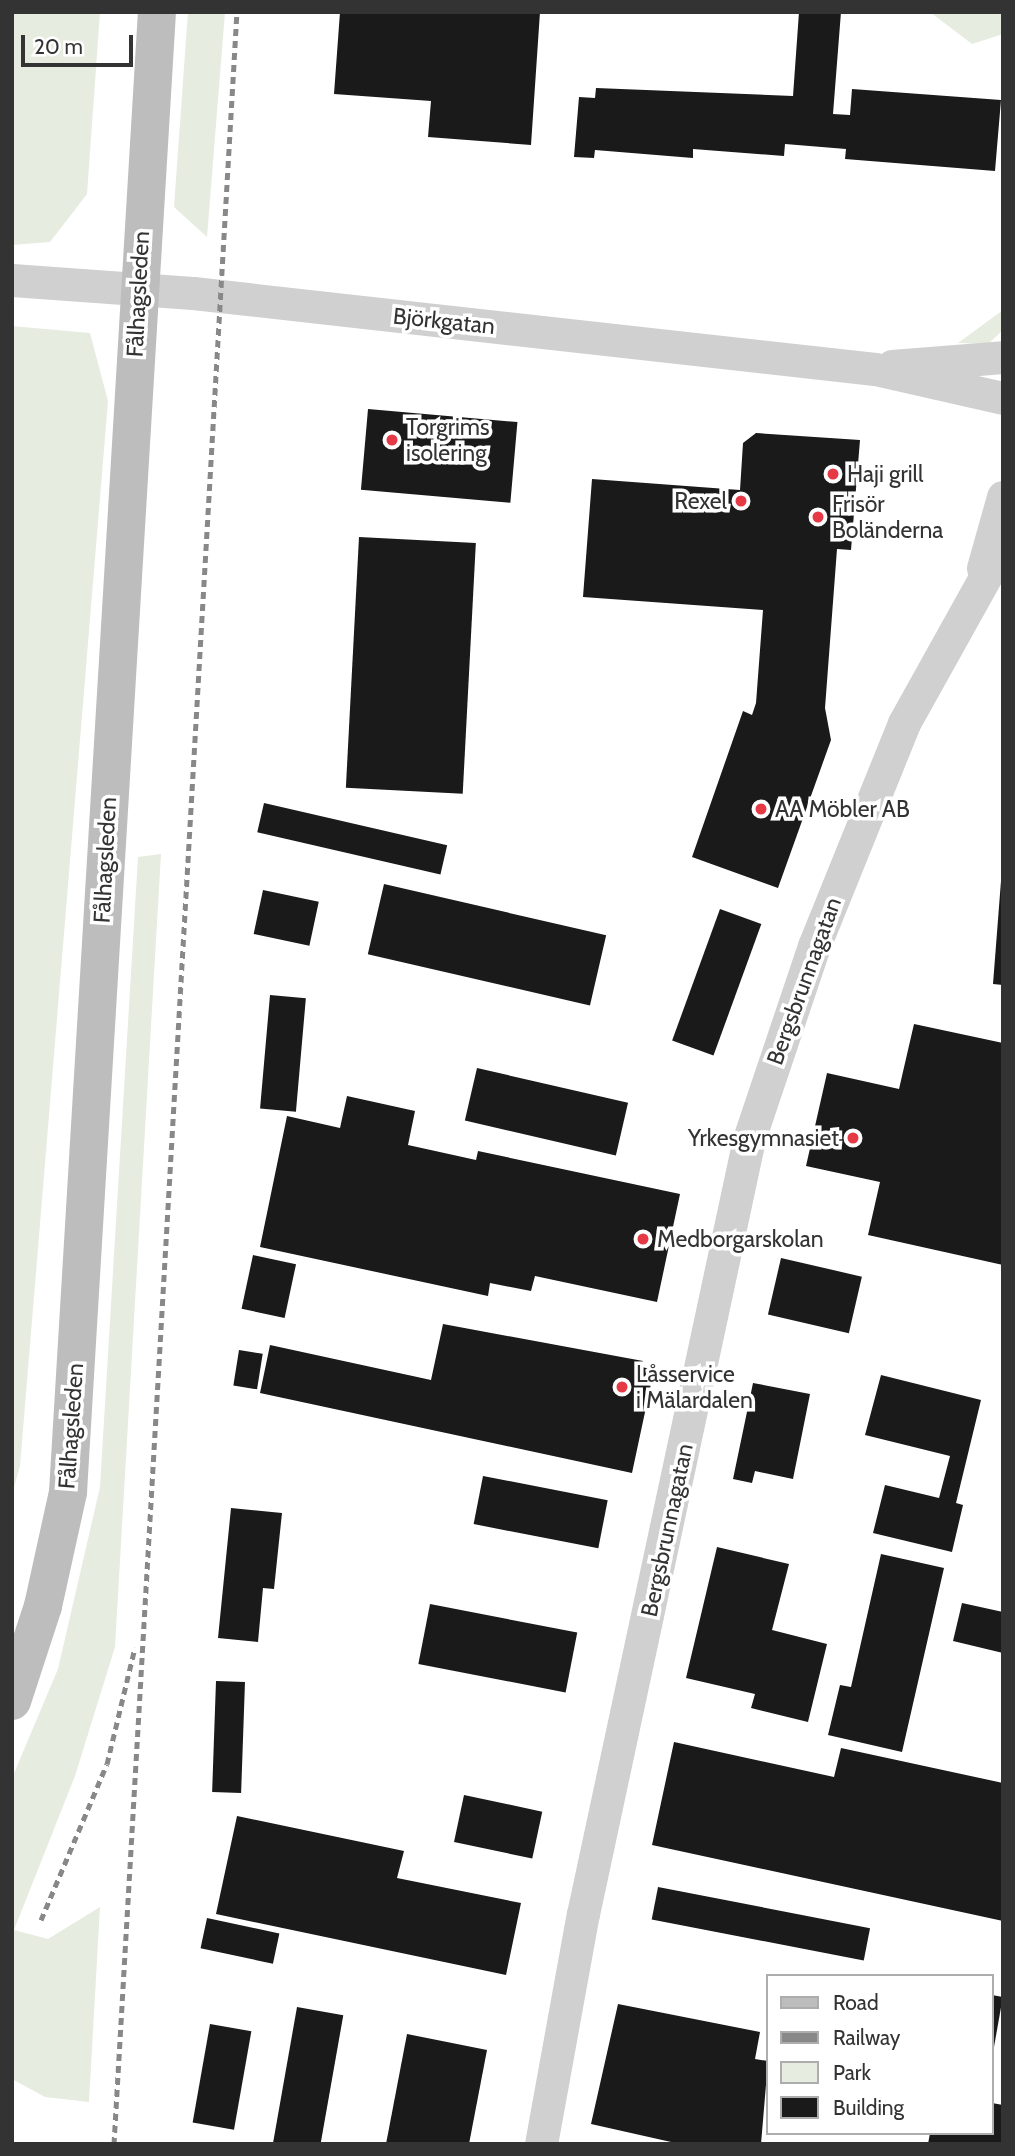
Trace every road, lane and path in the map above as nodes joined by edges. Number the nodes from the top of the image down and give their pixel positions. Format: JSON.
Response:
{"nodes":[{"id":1,"x":156,"y":12,"type":"edge"},
{"id":2,"x":12,"y":280,"type":"edge"},
{"id":3,"x":139,"y":289,"type":"junction"},
{"id":4,"x":1003,"y":357,"type":"edge"},
{"id":5,"x":876,"y":369,"type":"junction"},
{"id":6,"x":1003,"y":398,"type":"edge"},
{"id":7,"x":1003,"y":498,"type":"edge"},
{"id":8,"x":1003,"y":545,"type":"edge"},
{"id":9,"x":979,"y":580,"type":"junction"},
{"id":10,"x":12,"y":1700,"type":"edge"},
{"id":11,"x":541,"y":2144,"type":"edge"}],
"edges":[{"from":1,"to":3,"type":"main road","name":"Fålhagsleden"},
{"from":2,"to":3,"type":"street","name":"Björkgatan"},
{"from":3,"to":5,"type":"street","name":"Björkgatan"},
{"from":3,"to":10,"type":"main road","name":"Fålhagsleden"},
{"from":4,"to":5,"type":"street","name":"Björkgatan"},
{"from":5,"to":6,"type":"street","name":"Björkgatan"},
{"from":7,"to":9,"type":"street","name":"Bergsbrunnagatan"},
{"from":8,"to":9,"type":"street","name":"Bergsbrunnagatan"},
{"from":9,"to":11,"type":"street","name":"Bergsbrunnagatan"}]}
